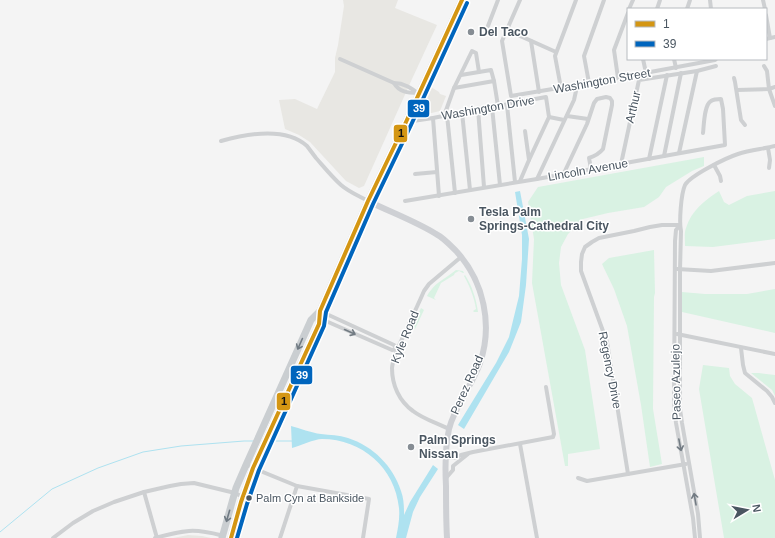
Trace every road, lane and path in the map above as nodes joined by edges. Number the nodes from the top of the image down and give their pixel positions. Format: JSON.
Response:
{"nodes":[{"id":1,"x":462,"y":0,"type":"edge"},
{"id":2,"x":498,"y":0,"type":"edge"},
{"id":3,"x":520,"y":0,"type":"edge"},
{"id":4,"x":576,"y":0,"type":"edge"},
{"id":5,"x":604,"y":0,"type":"edge"},
{"id":6,"x":627,"y":16,"type":"edge"},
{"id":7,"x":488,"y":26,"type":"dead end"},
{"id":8,"x":767,"y":27,"type":"edge"},
{"id":9,"x":507,"y":30,"type":"junction"},
{"id":10,"x":775,"y":37,"type":"edge"},
{"id":11,"x":768,"y":39,"type":"edge"},
{"id":12,"x":531,"y":41,"type":"junction"},
{"id":13,"x":556,"y":52,"type":"junction"},
{"id":14,"x":340,"y":59,"type":"dead end"},
{"id":15,"x":643,"y":60,"type":"edge"},
{"id":16,"x":674,"y":60,"type":"edge"},
{"id":17,"x":715,"y":60,"type":"edge"},
{"id":18,"x":716,"y":66,"type":"dead end"},
{"id":19,"x":764,"y":66,"type":"dead end"},
{"id":20,"x":676,"y":68,"type":"junction"},
{"id":21,"x":697,"y":71,"type":"junction"},
{"id":22,"x":479,"y":72,"type":"junction"},
{"id":23,"x":646,"y":73,"type":"junction"},
{"id":24,"x":681,"y":73,"type":"junction"},
{"id":25,"x":461,"y":75,"type":"junction"},
{"id":26,"x":667,"y":75,"type":"junction"},
{"id":27,"x":618,"y":78,"type":"junction"},
{"id":28,"x":734,"y":78,"type":"dead end"},
{"id":29,"x":494,"y":81,"type":"junction"},
{"id":30,"x":589,"y":83,"type":"junction"},
{"id":31,"x":775,"y":87,"type":"edge"},
{"id":32,"x":454,"y":88,"type":"junction"},
{"id":33,"x":561,"y":88,"type":"junction"},
{"id":34,"x":770,"y":89,"type":"junction"},
{"id":35,"x":737,"y":90,"type":"junction"},
{"id":36,"x":576,"y":91,"type":"dead end"},
{"id":37,"x":539,"y":92,"type":"junction"},
{"id":38,"x":418,"y":94,"type":"junction"},
{"id":39,"x":507,"y":105,"type":"junction"},
{"id":40,"x":498,"y":106,"type":"junction"},
{"id":41,"x":775,"y":106,"type":"edge"},
{"id":42,"x":492,"y":107,"type":"junction"},
{"id":43,"x":478,"y":109,"type":"junction"},
{"id":44,"x":462,"y":112,"type":"junction"},
{"id":45,"x":445,"y":115,"type":"junction"},
{"id":46,"x":566,"y":116,"type":"junction"},
{"id":47,"x":549,"y":117,"type":"junction"},
{"id":48,"x":433,"y":118,"type":"junction"},
{"id":49,"x":588,"y":119,"type":"junction"},
{"id":50,"x":564,"y":120,"type":"junction"},
{"id":51,"x":406,"y":122,"type":"junction"},
{"id":52,"x":745,"y":125,"type":"dead end"},
{"id":53,"x":525,"y":131,"type":"dead end"},
{"id":54,"x":703,"y":133,"type":"dead end"},
{"id":55,"x":221,"y":141,"type":"dead end"},
{"id":56,"x":775,"y":146,"type":"edge"},
{"id":57,"x":768,"y":148,"type":"junction"},
{"id":58,"x":679,"y":153,"type":"junction"},
{"id":59,"x":664,"y":156,"type":"junction"},
{"id":60,"x":650,"y":158,"type":"junction"},
{"id":61,"x":529,"y":160,"type":"junction"},
{"id":62,"x":621,"y":164,"type":"junction"},
{"id":63,"x":714,"y":165,"type":"junction"},
{"id":64,"x":769,"y":168,"type":"dead end"},
{"id":65,"x":591,"y":169,"type":"junction"},
{"id":66,"x":436,"y":172,"type":"junction"},
{"id":67,"x":564,"y":173,"type":"junction"},
{"id":68,"x":415,"y":174,"type":"dead end"},
{"id":69,"x":537,"y":179,"type":"junction"},
{"id":70,"x":517,"y":182,"type":"junction"},
{"id":71,"x":721,"y":182,"type":"dead end"},
{"id":72,"x":500,"y":185,"type":"junction"},
{"id":73,"x":484,"y":188,"type":"junction"},
{"id":74,"x":470,"y":190,"type":"junction"},
{"id":75,"x":455,"y":193,"type":"junction"},
{"id":76,"x":438,"y":196,"type":"junction"},
{"id":77,"x":368,"y":201,"type":"junction"},
{"id":78,"x":405,"y":201,"type":"dead end"},
{"id":79,"x":680,"y":225,"type":"junction"},
{"id":80,"x":461,"y":257,"type":"junction"},
{"id":81,"x":775,"y":263,"type":"edge"},
{"id":82,"x":677,"y":269,"type":"junction"},
{"id":83,"x":318,"y":315,"type":"junction"},
{"id":84,"x":677,"y":334,"type":"junction"},
{"id":85,"x":741,"y":348,"type":"junction"},
{"id":86,"x":398,"y":349,"type":"junction"},
{"id":87,"x":775,"y":354,"type":"edge"},
{"id":88,"x":546,"y":387,"type":"dead end"},
{"id":89,"x":775,"y":403,"type":"edge"},
{"id":90,"x":449,"y":429,"type":"junction"},
{"id":91,"x":520,"y":444,"type":"junction"},
{"id":92,"x":470,"y":453,"type":"junction"},
{"id":93,"x":445,"y":457,"type":"junction"},
{"id":94,"x":686,"y":464,"type":"junction"},
{"id":95,"x":246,"y":465,"type":"junction"},
{"id":96,"x":253,"y":468,"type":"junction"},
{"id":97,"x":628,"y":474,"type":"junction"},
{"id":98,"x":578,"y":478,"type":"dead end"},
{"id":99,"x":446,"y":479,"type":"junction"},
{"id":100,"x":297,"y":486,"type":"junction"},
{"id":101,"x":144,"y":492,"type":"junction"},
{"id":102,"x":235,"y":493,"type":"junction"},
{"id":103,"x":243,"y":497,"type":"junction"},
{"id":104,"x":58,"y":534,"type":"junction"},
{"id":105,"x":223,"y":537,"type":"edge"},
{"id":106,"x":53,"y":538,"type":"edge"},
{"id":107,"x":62,"y":538,"type":"edge"},
{"id":108,"x":156,"y":538,"type":"edge"},
{"id":109,"x":233,"y":538,"type":"edge"},
{"id":110,"x":280,"y":538,"type":"edge"},
{"id":111,"x":363,"y":538,"type":"edge"},
{"id":112,"x":447,"y":538,"type":"edge"},
{"id":113,"x":537,"y":538,"type":"edge"},
{"id":114,"x":695,"y":538,"type":"edge"},
{"id":115,"x":700,"y":538,"type":"edge"}],
"edges":[{"from":1,"to":38,"type":"main road"},
{"from":2,"to":7,"type":"street"},
{"from":3,"to":9,"type":"street"},
{"from":4,"to":13,"type":"street"},
{"from":5,"to":30,"type":"street"},
{"from":6,"to":27,"type":"street"},
{"from":8,"to":11,"type":"street"},
{"from":9,"to":12,"type":"street"},
{"from":9,"to":37,"type":"street","name":"Washington Street"},
{"from":10,"to":11,"type":"street"},
{"from":12,"to":13,"type":"street"},
{"from":12,"to":37,"type":"street"},
{"from":13,"to":33,"type":"street"},
{"from":14,"to":38,"type":"street"},
{"from":15,"to":23,"type":"street"},
{"from":16,"to":20,"type":"street"},
{"from":17,"to":20,"type":"street","name":"Washington Street"},
{"from":18,"to":21,"type":"street","name":"Arthur"},
{"from":19,"to":34,"type":"street"},
{"from":20,"to":23,"type":"street","name":"Washington Street"},
{"from":21,"to":24,"type":"street","name":"Arthur"},
{"from":21,"to":58,"type":"street"},
{"from":22,"to":25,"type":"street"},
{"from":22,"to":25,"type":"street"},
{"from":22,"to":29,"type":"street"},
{"from":23,"to":27,"type":"street","name":"Washington Street"},
{"from":24,"to":26,"type":"street","name":"Arthur"},
{"from":24,"to":59,"type":"street"},
{"from":25,"to":32,"type":"street"},
{"from":26,"to":60,"type":"street"},
{"from":26,"to":62,"type":"street","name":"Arthur"},
{"from":27,"to":30,"type":"street","name":"Washington Street"},
{"from":28,"to":35,"type":"street"},
{"from":29,"to":32,"type":"street"},
{"from":29,"to":40,"type":"street"},
{"from":30,"to":33,"type":"street","name":"Washington Street"},
{"from":31,"to":34,"type":"street"},
{"from":32,"to":45,"type":"street"},
{"from":33,"to":37,"type":"street","name":"Washington Street"},
{"from":34,"to":35,"type":"street"},
{"from":34,"to":41,"type":"street"},
{"from":35,"to":52,"type":"street"},
{"from":36,"to":46,"type":"street"},
{"from":38,"to":51,"type":"main road"},
{"from":39,"to":40,"type":"street","name":"Washington Drive"},
{"from":39,"to":47,"type":"street","name":"Washington Drive"},
{"from":39,"to":70,"type":"street"},
{"from":40,"to":42,"type":"street","name":"Washington Drive"},
{"from":42,"to":43,"type":"street","name":"Washington Drive"},
{"from":42,"to":72,"type":"street"},
{"from":43,"to":44,"type":"street","name":"Washington Drive"},
{"from":43,"to":73,"type":"street"},
{"from":44,"to":45,"type":"street","name":"Washington Drive"},
{"from":44,"to":74,"type":"street"},
{"from":45,"to":48,"type":"street","name":"Washington Drive"},
{"from":45,"to":75,"type":"street"},
{"from":46,"to":49,"type":"street"},
{"from":46,"to":50,"type":"street"},
{"from":47,"to":50,"type":"street"},
{"from":47,"to":61,"type":"street"},
{"from":48,"to":51,"type":"street","name":"Washington Drive"},
{"from":48,"to":66,"type":"street"},
{"from":49,"to":65,"type":"street"},
{"from":49,"to":67,"type":"street"},
{"from":50,"to":69,"type":"street"},
{"from":51,"to":77,"type":"main road"},
{"from":53,"to":61,"type":"street"},
{"from":54,"to":58,"type":"street","name":"Lincoln Avenue"},
{"from":55,"to":77,"type":"street","name":"Perez Road"},
{"from":56,"to":57,"type":"street"},
{"from":57,"to":63,"type":"street"},
{"from":57,"to":64,"type":"street"},
{"from":58,"to":59,"type":"street","name":"Lincoln Avenue"},
{"from":59,"to":60,"type":"street","name":"Lincoln Avenue"},
{"from":60,"to":62,"type":"street","name":"Lincoln Avenue"},
{"from":61,"to":70,"type":"street"},
{"from":62,"to":65,"type":"street","name":"Lincoln Avenue"},
{"from":63,"to":71,"type":"street"},
{"from":63,"to":79,"type":"street","name":"Paseo Azulejo"},
{"from":65,"to":67,"type":"street","name":"Lincoln Avenue"},
{"from":66,"to":68,"type":"street"},
{"from":66,"to":76,"type":"street"},
{"from":67,"to":69,"type":"street","name":"Lincoln Avenue"},
{"from":69,"to":70,"type":"street","name":"Lincoln Avenue"},
{"from":70,"to":72,"type":"street","name":"Lincoln Avenue"},
{"from":72,"to":73,"type":"street","name":"Lincoln Avenue"},
{"from":73,"to":74,"type":"street","name":"Lincoln Avenue"},
{"from":74,"to":75,"type":"street","name":"Lincoln Avenue"},
{"from":75,"to":76,"type":"street","name":"Lincoln Avenue"},
{"from":76,"to":78,"type":"street","name":"Lincoln Avenue"},
{"from":77,"to":80,"type":"main road","name":"Perez Road"},
{"from":77,"to":83,"type":"main road"},
{"from":79,"to":82,"type":"street","name":"Paseo Azulejo"},
{"from":79,"to":97,"type":"street","name":"Regency Drive"},
{"from":80,"to":86,"type":"street","name":"Kyle Road"},
{"from":80,"to":90,"type":"main road","name":"Perez Road"},
{"from":81,"to":82,"type":"street"},
{"from":82,"to":84,"type":"street","name":"Paseo Azulejo"},
{"from":83,"to":86,"type":"street"},
{"from":83,"to":86,"type":"street","one_way":true},
{"from":83,"to":95,"type":"main road","one_way":true},
{"from":83,"to":96,"type":"main road"},
{"from":84,"to":85,"type":"street"},
{"from":84,"to":94,"type":"street","name":"Paseo Azulejo"},
{"from":85,"to":87,"type":"street"},
{"from":85,"to":89,"type":"street"},
{"from":86,"to":90,"type":"street","name":"Kyle Road"},
{"from":88,"to":91,"type":"street"},
{"from":90,"to":93,"type":"main road","name":"Perez Road"},
{"from":91,"to":92,"type":"street"},
{"from":91,"to":113,"type":"street"},
{"from":92,"to":93,"type":"street"},
{"from":92,"to":99,"type":"street"},
{"from":93,"to":99,"type":"main road","name":"Perez Road"},
{"from":94,"to":97,"type":"street"},
{"from":94,"to":114,"type":"street","name":"Paseo Azulejo"},
{"from":115,"to":94,"type":"street","name":"Paseo Azulejo","one_way":true},
{"from":95,"to":96,"type":"street"},
{"from":95,"to":102,"type":"main road"},
{"from":96,"to":100,"type":"street"},
{"from":96,"to":103,"type":"main road"},
{"from":97,"to":98,"type":"street"},
{"from":99,"to":112,"type":"main road","name":"Perez Road"},
{"from":100,"to":110,"type":"street"},
{"from":100,"to":111,"type":"street"},
{"from":101,"to":102,"type":"street"},
{"from":101,"to":104,"type":"street"},
{"from":101,"to":108,"type":"street"},
{"from":102,"to":103,"type":"street"},
{"from":102,"to":105,"type":"main road","one_way":true},
{"from":103,"to":109,"type":"main road"},
{"from":104,"to":106,"type":"street"},
{"from":104,"to":107,"type":"street"},
{"from":105,"to":108,"type":"street"},
{"from":105,"to":109,"type":"street"}]}
